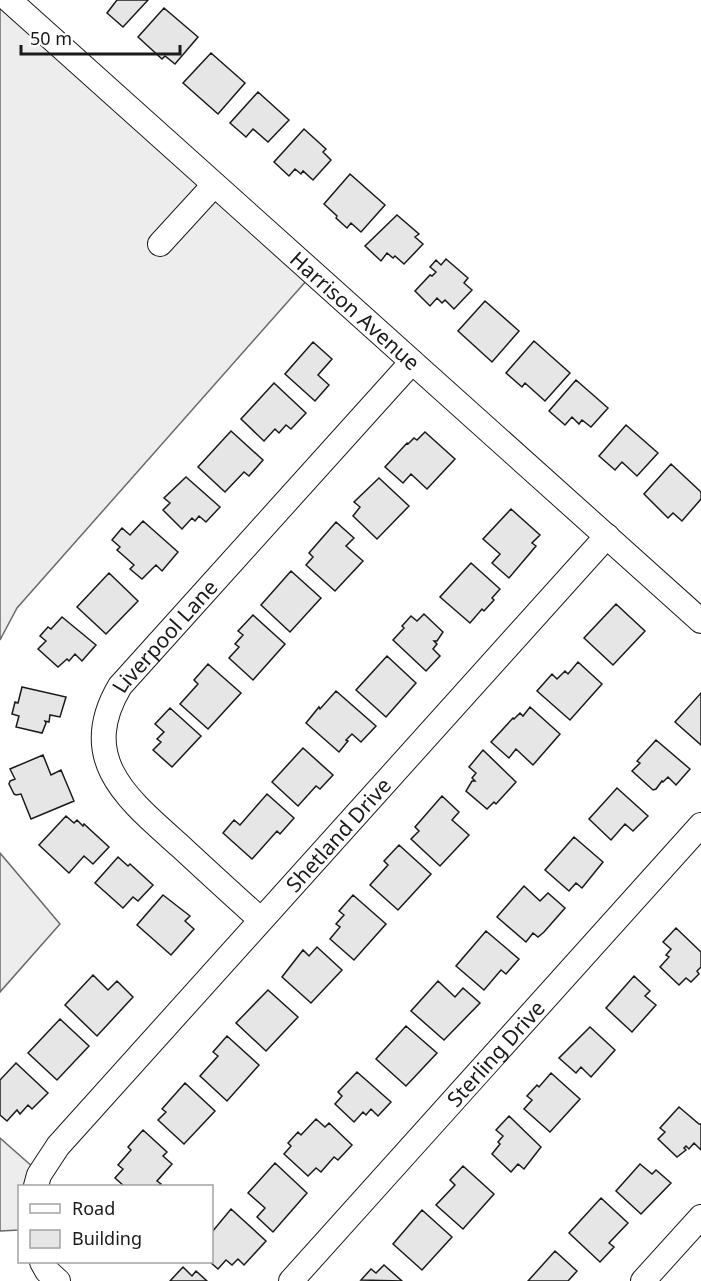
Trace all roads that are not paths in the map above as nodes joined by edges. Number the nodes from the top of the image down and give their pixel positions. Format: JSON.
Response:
{"nodes":[{"id":1,"x":9,"y":0,"type":"edge"},
{"id":2,"x":214,"y":184,"type":"junction"},
{"id":3,"x":160,"y":244,"type":"dead end"},
{"id":4,"x":412,"y":362,"type":"junction"},
{"id":5,"x":607,"y":537,"type":"junction"},
{"id":6,"x":701,"y":621,"type":"edge"},
{"id":7,"x":701,"y":825,"type":"edge"},
{"id":8,"x":261,"y":920,"type":"junction"},
{"id":9,"x":36,"y":1185,"type":"edge"},
{"id":10,"x":701,"y":1217,"type":"edge"},
{"id":11,"x":43,"y":1263,"type":"edge"},
{"id":12,"x":58,"y":1281,"type":"edge"},
{"id":13,"x":291,"y":1281,"type":"edge"},
{"id":14,"x":643,"y":1281,"type":"edge"}],
"edges":[{"from":1,"to":2,"type":"street","name":"Harrison Avenue"},
{"from":2,"to":3,"type":"street"},
{"from":2,"to":4,"type":"street","name":"Harrison Avenue"},
{"from":4,"to":5,"type":"street","name":"Harrison Avenue"},
{"from":4,"to":8,"type":"street","name":"Liverpool Lane"},
{"from":5,"to":6,"type":"street","name":"Harrison Avenue"},
{"from":5,"to":8,"type":"street","name":"Shetland Drive"},
{"from":7,"to":13,"type":"street","name":"Sterling Drive"},
{"from":8,"to":9,"type":"street","name":"Shetland Drive"},
{"from":10,"to":14,"type":"street"},
{"from":11,"to":12,"type":"street"}]}
